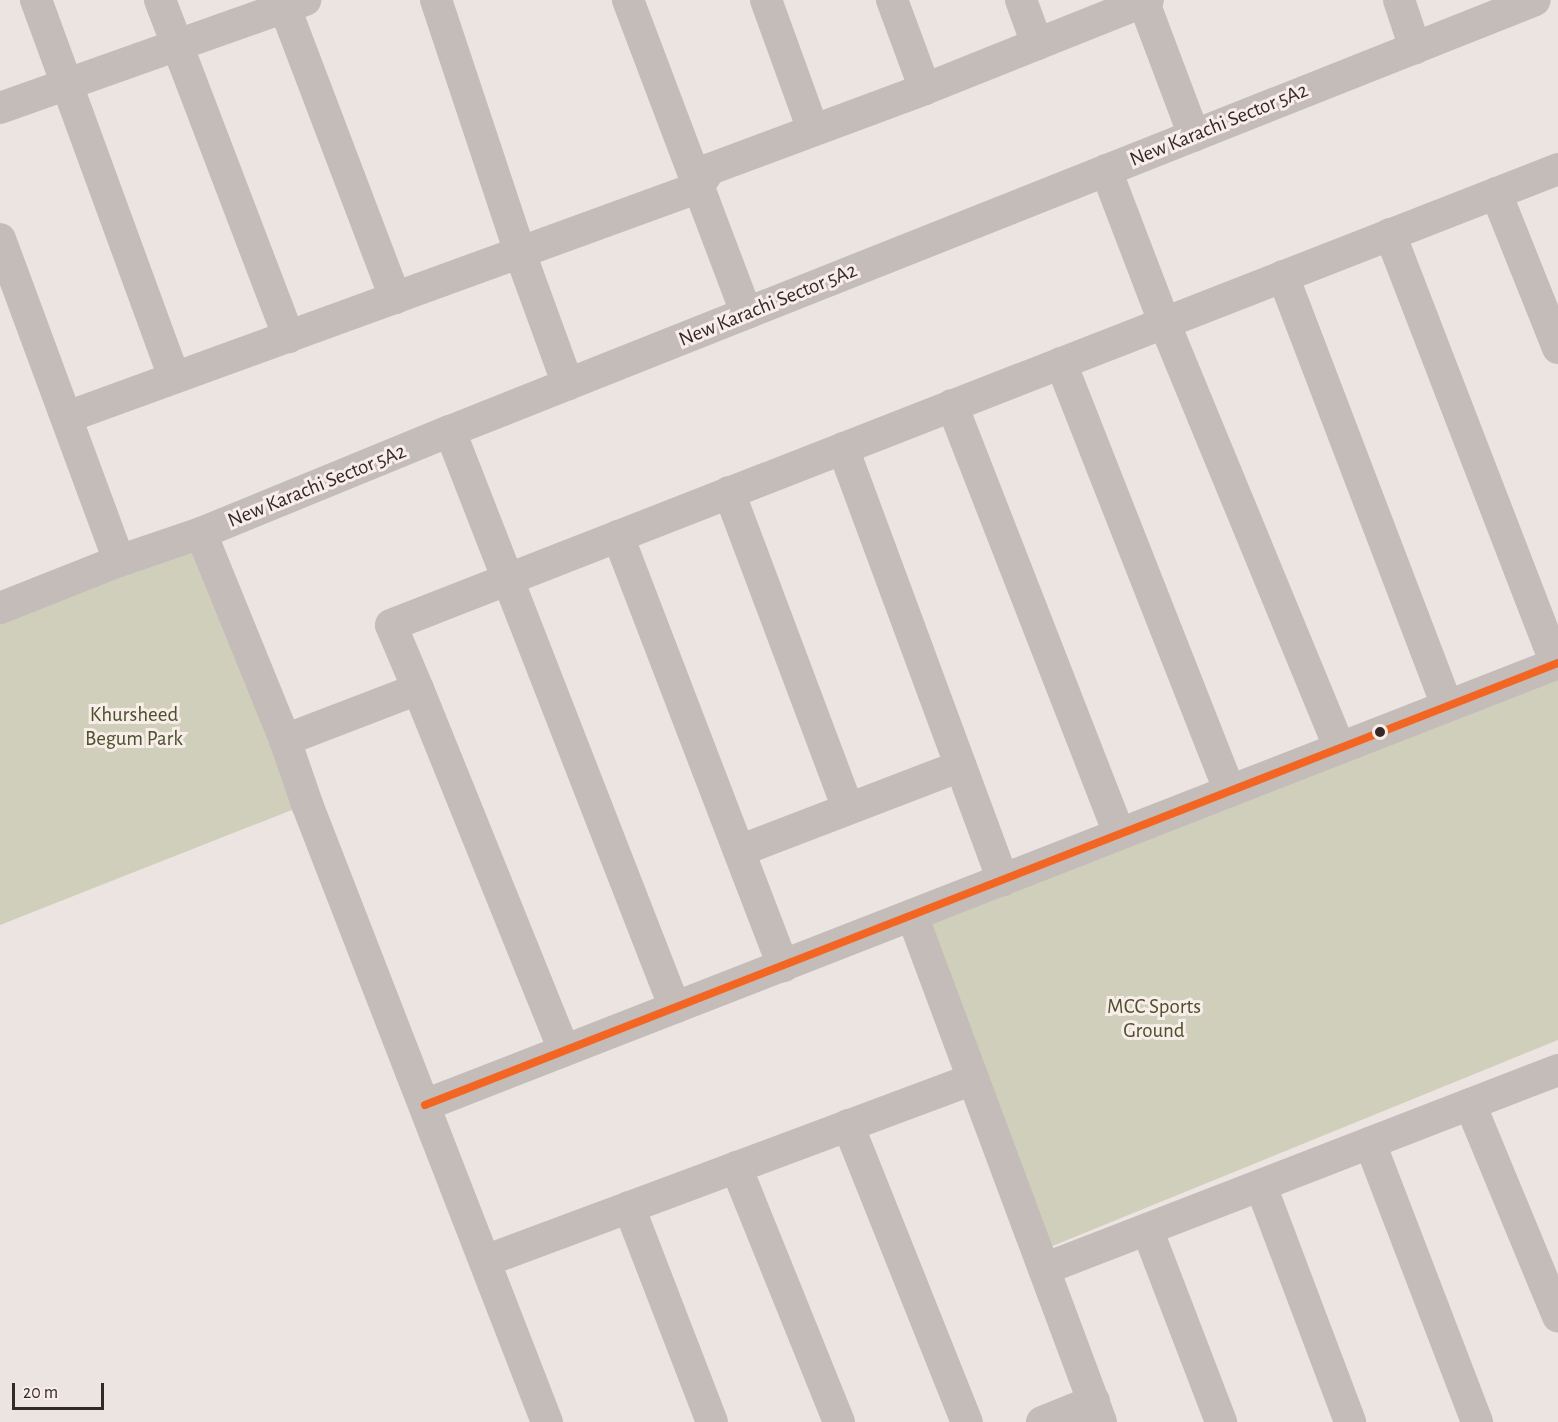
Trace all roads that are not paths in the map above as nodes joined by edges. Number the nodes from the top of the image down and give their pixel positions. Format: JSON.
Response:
{"nodes":[{"id":1,"x":36,"y":0,"type":"edge"},
{"id":2,"x":160,"y":0,"type":"edge"},
{"id":3,"x":436,"y":0,"type":"edge"},
{"id":4,"x":628,"y":0,"type":"edge"},
{"id":5,"x":765,"y":0,"type":"edge"},
{"id":6,"x":892,"y":0,"type":"edge"},
{"id":7,"x":1021,"y":0,"type":"edge"},
{"id":8,"x":1399,"y":0,"type":"edge"},
{"id":9,"x":1535,"y":0,"type":"edge"},
{"id":10,"x":1145,"y":1,"type":"edge"},
{"id":11,"x":290,"y":2,"type":"edge"},
{"id":12,"x":1038,"y":44,"type":"junction"},
{"id":13,"x":177,"y":45,"type":"junction"},
{"id":14,"x":1415,"y":48,"type":"junction"},
{"id":15,"x":66,"y":84,"type":"junction"},
{"id":16,"x":926,"y":89,"type":"junction"},
{"id":17,"x":0,"y":108,"type":"edge"},
{"id":18,"x":813,"y":129,"type":"junction"},
{"id":19,"x":1194,"y":136,"type":"junction"},
{"id":20,"x":1558,"y":169,"type":"edge"},
{"id":21,"x":1106,"y":170,"type":"junction"},
{"id":22,"x":697,"y":188,"type":"junction"},
{"id":23,"x":1496,"y":193,"type":"junction"},
{"id":24,"x":1390,"y":234,"type":"junction"},
{"id":25,"x":0,"y":239,"type":"edge"},
{"id":26,"x":520,"y":253,"type":"junction"},
{"id":27,"x":1283,"y":276,"type":"junction"},
{"id":28,"x":395,"y":298,"type":"junction"},
{"id":29,"x":746,"y":314,"type":"junction"},
{"id":30,"x":1164,"y":322,"type":"junction"},
{"id":31,"x":289,"y":337,"type":"junction"},
{"id":32,"x":1558,"y":348,"type":"edge"},
{"id":33,"x":1061,"y":363,"type":"junction"},
{"id":34,"x":174,"y":378,"type":"junction"},
{"id":35,"x":568,"y":385,"type":"junction"},
{"id":36,"x":952,"y":405,"type":"junction"},
{"id":37,"x":67,"y":417,"type":"junction"},
{"id":38,"x":450,"y":431,"type":"junction"},
{"id":39,"x":843,"y":448,"type":"junction"},
{"id":40,"x":729,"y":492,"type":"junction"},
{"id":41,"x":201,"y":534,"type":"junction"},
{"id":42,"x":618,"y":536,"type":"junction"},
{"id":43,"x":119,"y":561,"type":"junction"},
{"id":44,"x":508,"y":579,"type":"junction"},
{"id":45,"x":0,"y":608,"type":"edge"},
{"id":46,"x":1557,"y":664,"type":"edge"},
{"id":47,"x":418,"y":689,"type":"junction"},
{"id":48,"x":1447,"y":706,"type":"junction"},
{"id":49,"x":285,"y":740,"type":"junction"},
{"id":50,"x":1340,"y":748,"type":"junction"},
{"id":51,"x":960,"y":766,"type":"junction"},
{"id":52,"x":1230,"y":791,"type":"junction"},
{"id":53,"x":849,"y":808,"type":"junction"},
{"id":54,"x":1119,"y":834,"type":"junction"},
{"id":55,"x":739,"y":851,"type":"junction"},
{"id":56,"x":1003,"y":880,"type":"junction"},
{"id":57,"x":912,"y":915,"type":"junction"},
{"id":58,"x":783,"y":966,"type":"junction"},
{"id":59,"x":675,"y":1008,"type":"junction"},
{"id":60,"x":564,"y":1051,"type":"junction"},
{"id":61,"x":1558,"y":1070,"type":"edge"},
{"id":62,"x":973,"y":1079,"type":"junction"},
{"id":63,"x":1470,"y":1104,"type":"junction"},
{"id":64,"x":425,"y":1105,"type":"junction"},
{"id":65,"x":848,"y":1125,"type":"junction"},
{"id":66,"x":1370,"y":1143,"type":"junction"},
{"id":67,"x":736,"y":1167,"type":"junction"},
{"id":68,"x":1261,"y":1186,"type":"junction"},
{"id":69,"x":629,"y":1207,"type":"junction"},
{"id":70,"x":1147,"y":1230,"type":"junction"},
{"id":71,"x":485,"y":1261,"type":"junction"},
{"id":72,"x":1044,"y":1269,"type":"junction"},
{"id":73,"x":1558,"y":1316,"type":"edge"},
{"id":74,"x":1097,"y":1411,"type":"edge"},
{"id":75,"x":547,"y":1422,"type":"edge"},
{"id":76,"x":712,"y":1422,"type":"edge"},
{"id":77,"x":839,"y":1422,"type":"edge"},
{"id":78,"x":967,"y":1422,"type":"edge"},
{"id":79,"x":1042,"y":1422,"type":"edge"},
{"id":80,"x":1221,"y":1422,"type":"edge"},
{"id":81,"x":1350,"y":1422,"type":"edge"},
{"id":82,"x":1477,"y":1422,"type":"edge"}],
"edges":[{"from":1,"to":15,"type":"street"},
{"from":2,"to":13,"type":"street"},
{"from":3,"to":26,"type":"street"},
{"from":4,"to":22,"type":"street"},
{"from":5,"to":18,"type":"street"},
{"from":6,"to":16,"type":"street"},
{"from":7,"to":12,"type":"street"},
{"from":8,"to":14,"type":"street"},
{"from":9,"to":14,"type":"street","name":"New Karachi Sector 5A2"},
{"from":10,"to":12,"type":"street"},
{"from":10,"to":19,"type":"street"},
{"from":11,"to":13,"type":"street"},
{"from":11,"to":28,"type":"street"},
{"from":12,"to":16,"type":"street"},
{"from":13,"to":15,"type":"street"},
{"from":13,"to":31,"type":"street"},
{"from":14,"to":19,"type":"street","name":"New Karachi Sector 5A2"},
{"from":15,"to":17,"type":"street"},
{"from":15,"to":34,"type":"street"},
{"from":16,"to":18,"type":"street"},
{"from":18,"to":22,"type":"street"},
{"from":19,"to":21,"type":"street","name":"New Karachi Sector 5A2"},
{"from":20,"to":23,"type":"street"},
{"from":21,"to":29,"type":"street","name":"New Karachi Sector 5A2"},
{"from":21,"to":30,"type":"street"},
{"from":22,"to":26,"type":"street"},
{"from":22,"to":29,"type":"street"},
{"from":23,"to":24,"type":"street"},
{"from":23,"to":32,"type":"street"},
{"from":24,"to":27,"type":"street"},
{"from":24,"to":46,"type":"street"},
{"from":25,"to":37,"type":"street"},
{"from":26,"to":28,"type":"street"},
{"from":26,"to":35,"type":"street"},
{"from":27,"to":30,"type":"street"},
{"from":27,"to":48,"type":"street"},
{"from":28,"to":31,"type":"street"},
{"from":29,"to":35,"type":"street","name":"New Karachi Sector 5A2"},
{"from":30,"to":33,"type":"street"},
{"from":30,"to":50,"type":"street"},
{"from":31,"to":34,"type":"street"},
{"from":33,"to":36,"type":"street"},
{"from":33,"to":52,"type":"street"},
{"from":34,"to":37,"type":"street"},
{"from":35,"to":38,"type":"street","name":"New Karachi Sector 5A2"},
{"from":36,"to":39,"type":"street"},
{"from":36,"to":54,"type":"street"},
{"from":37,"to":43,"type":"street"},
{"from":38,"to":41,"type":"street","name":"New Karachi Sector 5A2"},
{"from":38,"to":44,"type":"street"},
{"from":39,"to":40,"type":"street"},
{"from":39,"to":51,"type":"street"},
{"from":40,"to":42,"type":"street"},
{"from":40,"to":53,"type":"street"},
{"from":41,"to":43,"type":"street","name":"New Karachi Sector 5A2"},
{"from":41,"to":49,"type":"street"},
{"from":42,"to":44,"type":"street"},
{"from":42,"to":55,"type":"street"},
{"from":43,"to":45,"type":"street","name":"New Karachi Sector 5A2"},
{"from":44,"to":47,"type":"street"},
{"from":44,"to":59,"type":"street"},
{"from":46,"to":48,"type":"street"},
{"from":47,"to":49,"type":"street"},
{"from":47,"to":60,"type":"street"},
{"from":48,"to":50,"type":"street"},
{"from":49,"to":64,"type":"street"},
{"from":50,"to":52,"type":"street"},
{"from":51,"to":53,"type":"street"},
{"from":51,"to":56,"type":"street"},
{"from":52,"to":54,"type":"street"},
{"from":53,"to":55,"type":"street"},
{"from":54,"to":56,"type":"street"},
{"from":55,"to":58,"type":"street"},
{"from":56,"to":57,"type":"street"},
{"from":57,"to":58,"type":"street"},
{"from":57,"to":62,"type":"street"},
{"from":58,"to":59,"type":"street"},
{"from":59,"to":60,"type":"street"},
{"from":60,"to":64,"type":"street"},
{"from":61,"to":63,"type":"street"},
{"from":62,"to":65,"type":"street"},
{"from":62,"to":72,"type":"street"},
{"from":63,"to":66,"type":"street"},
{"from":63,"to":73,"type":"street"},
{"from":64,"to":71,"type":"street"},
{"from":65,"to":67,"type":"street"},
{"from":65,"to":78,"type":"street"},
{"from":66,"to":68,"type":"street"},
{"from":66,"to":82,"type":"street"},
{"from":67,"to":69,"type":"street"},
{"from":67,"to":77,"type":"street"},
{"from":68,"to":70,"type":"street"},
{"from":68,"to":81,"type":"street"},
{"from":69,"to":71,"type":"street"},
{"from":69,"to":76,"type":"street"},
{"from":70,"to":72,"type":"street"},
{"from":70,"to":80,"type":"street"},
{"from":71,"to":75,"type":"street"},
{"from":72,"to":74,"type":"street"},
{"from":74,"to":79,"type":"street"}]}
